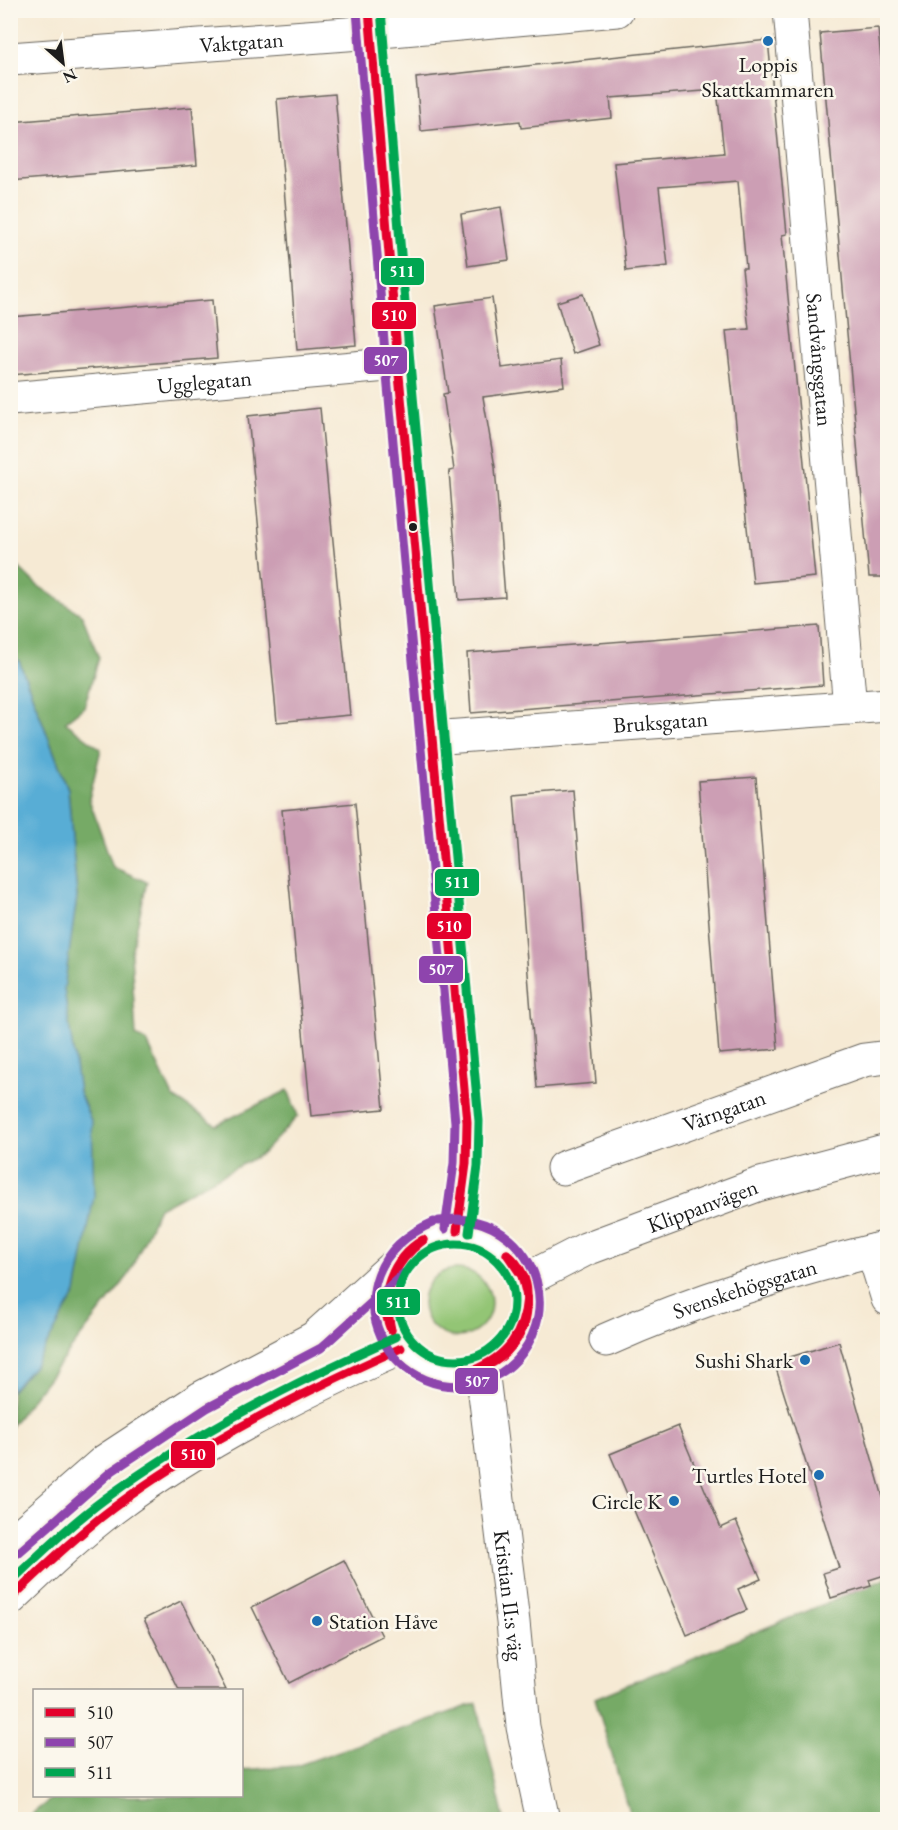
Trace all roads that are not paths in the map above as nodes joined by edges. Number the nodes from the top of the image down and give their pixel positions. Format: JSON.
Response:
{"nodes":[{"id":1,"x":617,"y":10,"type":"edge"},
{"id":2,"x":790,"y":10,"type":"edge"},
{"id":3,"x":370,"y":21,"type":"edge"},
{"id":4,"x":10,"y":59,"type":"edge"},
{"id":5,"x":398,"y":364,"type":"junction"},
{"id":6,"x":10,"y":399,"type":"edge"},
{"id":7,"x":888,"y":705,"type":"edge"},
{"id":8,"x":850,"y":708,"type":"junction"},
{"id":9,"x":431,"y":738,"type":"junction"},
{"id":10,"x":888,"y":1057,"type":"edge"},
{"id":11,"x":888,"y":1150,"type":"edge"},
{"id":12,"x":563,"y":1168,"type":"dead end"},
{"id":13,"x":457,"y":1231,"type":"junction"},
{"id":14,"x":880,"y":1249,"type":"edge"},
{"id":15,"x":396,"y":1264,"type":"junction"},
{"id":16,"x":524,"y":1281,"type":"junction"},
{"id":17,"x":888,"y":1299,"type":"edge"},
{"id":18,"x":606,"y":1340,"type":"dead end"},
{"id":19,"x":401,"y":1348,"type":"junction"},
{"id":20,"x":482,"y":1369,"type":"junction"},
{"id":21,"x":10,"y":1544,"type":"edge"},
{"id":22,"x":10,"y":1599,"type":"edge"},
{"id":23,"x":543,"y":1820,"type":"edge"}],
"edges":[{"from":1,"to":3,"type":"street","name":"Vaktgatan"},
{"from":2,"to":8,"type":"street","name":"Sandvångsgatan"},
{"from":3,"to":4,"type":"street","name":"Vaktgatan"},
{"from":3,"to":5,"type":"street"},
{"from":5,"to":6,"type":"street","name":"Ugglegatan"},
{"from":5,"to":9,"type":"street"},
{"from":7,"to":8,"type":"street","name":"Bruksgatan"},
{"from":8,"to":9,"type":"street","name":"Bruksgatan"},
{"from":9,"to":13,"type":"street"},
{"from":10,"to":12,"type":"street","name":"Värngatan"},
{"from":11,"to":16,"type":"street","name":"Klippanvägen"},
{"from":13,"to":15,"type":"street"},
{"from":13,"to":16,"type":"street"},
{"from":14,"to":17,"type":"street"},
{"from":14,"to":18,"type":"street","name":"Svenskehögsgatan"},
{"from":15,"to":19,"type":"street"},
{"from":15,"to":21,"type":"street"},
{"from":16,"to":20,"type":"street"},
{"from":19,"to":20,"type":"street"},
{"from":19,"to":22,"type":"street"},
{"from":20,"to":23,"type":"street","name":"Kristian II:s väg"}]}
